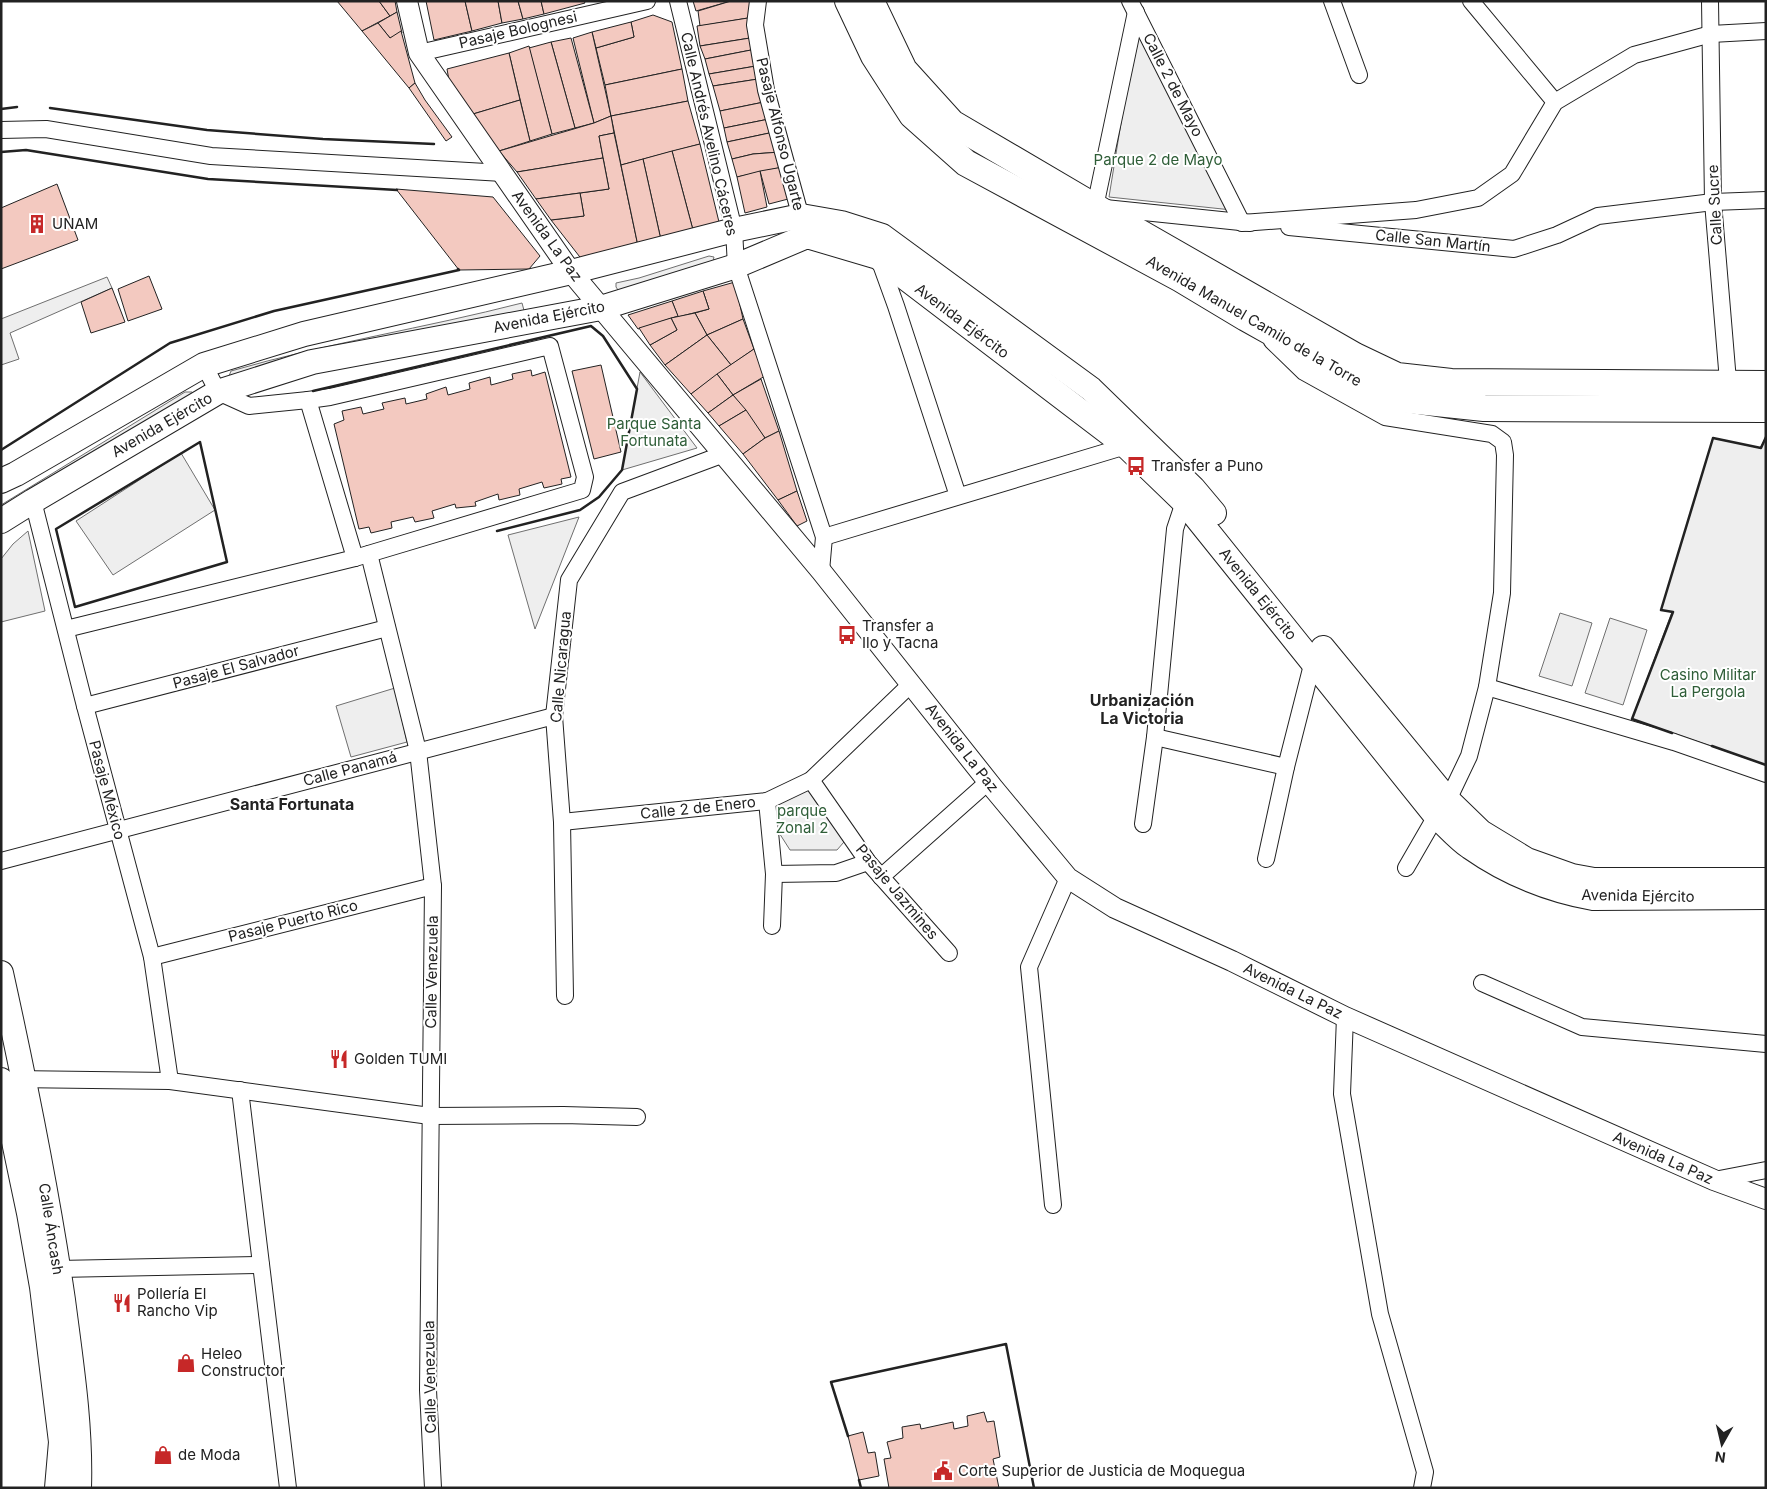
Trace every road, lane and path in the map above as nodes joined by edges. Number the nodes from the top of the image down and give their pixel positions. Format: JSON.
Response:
{"nodes":[{"id":1,"x":407,"y":1,"type":"edge"},
{"id":2,"x":647,"y":1,"type":"edge"},
{"id":3,"x":678,"y":1,"type":"edge"},
{"id":4,"x":758,"y":1,"type":"edge"},
{"id":5,"x":848,"y":1,"type":"edge"},
{"id":6,"x":871,"y":1,"type":"edge"},
{"id":7,"x":1332,"y":1,"type":"edge"},
{"id":8,"x":1471,"y":1,"type":"edge"},
{"id":9,"x":1710,"y":1,"type":"edge"},
{"id":10,"x":1133,"y":7,"type":"edge"},
{"id":11,"x":1766,"y":31,"type":"edge"},
{"id":12,"x":1711,"y":34,"type":"junction"},
{"id":13,"x":419,"y":52,"type":"junction"},
{"id":14,"x":1359,"y":74,"type":"dead end"},
{"id":15,"x":1555,"y":102,"type":"junction"},
{"id":16,"x":1,"y":130,"type":"edge"},
{"id":17,"x":503,"y":173,"type":"junction"},
{"id":18,"x":1766,"y":200,"type":"edge"},
{"id":19,"x":1713,"y":202,"type":"junction"},
{"id":20,"x":1090,"y":217,"type":"junction"},
{"id":21,"x":1242,"y":223,"type":"junction"},
{"id":22,"x":804,"y":226,"type":"junction"},
{"id":23,"x":734,"y":230,"type":"junction"},
{"id":24,"x":880,"y":246,"type":"junction"},
{"id":25,"x":736,"y":266,"type":"junction"},
{"id":26,"x":571,"y":272,"type":"junction"},
{"id":27,"x":601,"y":308,"type":"junction"},
{"id":28,"x":1246,"y":318,"type":"junction"},
{"id":29,"x":204,"y":365,"type":"junction"},
{"id":30,"x":1766,"y":384,"type":"edge"},
{"id":31,"x":218,"y":392,"type":"junction"},
{"id":32,"x":1729,"y":396,"type":"junction"},
{"id":33,"x":308,"y":400,"type":"junction"},
{"id":34,"x":1766,"y":409,"type":"edge"},
{"id":35,"x":1126,"y":446,"type":"junction"},
{"id":36,"x":724,"y":454,"type":"junction"},
{"id":37,"x":1,"y":481,"type":"edge"},
{"id":38,"x":1189,"y":495,"type":"junction"},
{"id":39,"x":958,"y":496,"type":"junction"},
{"id":40,"x":33,"y":501,"type":"junction"},
{"id":41,"x":1,"y":521,"type":"edge"},
{"id":42,"x":824,"y":537,"type":"junction"},
{"id":43,"x":362,"y":556,"type":"junction"},
{"id":44,"x":821,"y":571,"type":"junction"},
{"id":45,"x":387,"y":628,"type":"junction"},
{"id":46,"x":66,"y":629,"type":"junction"},
{"id":47,"x":1317,"y":654,"type":"junction"},
{"id":48,"x":911,"y":684,"type":"junction"},
{"id":49,"x":1487,"y":687,"type":"junction"},
{"id":50,"x":85,"y":706,"type":"junction"},
{"id":51,"x":554,"y":716,"type":"junction"},
{"id":52,"x":1155,"y":737,"type":"junction"},
{"id":53,"x":418,"y":751,"type":"junction"},
{"id":54,"x":1286,"y":767,"type":"junction"},
{"id":55,"x":1766,"y":774,"type":"edge"},
{"id":56,"x":811,"y":780,"type":"junction"},
{"id":57,"x":988,"y":782,"type":"junction"},
{"id":58,"x":767,"y":801,"type":"junction"},
{"id":59,"x":1442,"y":808,"type":"junction"},
{"id":60,"x":562,"y":822,"type":"junction"},
{"id":61,"x":1143,"y":824,"type":"dead end"},
{"id":62,"x":118,"y":831,"type":"junction"},
{"id":63,"x":1266,"y":859,"type":"dead end"},
{"id":64,"x":1,"y":861,"type":"edge"},
{"id":65,"x":868,"y":862,"type":"junction"},
{"id":66,"x":1406,"y":868,"type":"dead end"},
{"id":67,"x":774,"y":874,"type":"junction"},
{"id":68,"x":881,"y":877,"type":"junction"},
{"id":69,"x":1068,"y":878,"type":"junction"},
{"id":70,"x":1766,"y":880,"type":"edge"},
{"id":71,"x":433,"y":886,"type":"junction"},
{"id":72,"x":1594,"y":889,"type":"junction"},
{"id":73,"x":1766,"y":897,"type":"edge"},
{"id":74,"x":772,"y":926,"type":"dead end"},
{"id":75,"x":949,"y":953,"type":"dead end"},
{"id":76,"x":152,"y":957,"type":"junction"},
{"id":77,"x":1,"y":973,"type":"edge"},
{"id":78,"x":1482,"y":983,"type":"dead end"},
{"id":79,"x":565,"y":996,"type":"dead end"},
{"id":80,"x":1346,"y":1017,"type":"junction"},
{"id":81,"x":1766,"y":1044,"type":"edge"},
{"id":82,"x":9,"y":1080,"type":"edge"},
{"id":83,"x":170,"y":1081,"type":"junction"},
{"id":84,"x":240,"y":1090,"type":"junction"},
{"id":85,"x":430,"y":1116,"type":"junction"},
{"id":86,"x":637,"y":1117,"type":"dead end"},
{"id":87,"x":1766,"y":1170,"type":"edge"},
{"id":88,"x":1714,"y":1180,"type":"junction"},
{"id":89,"x":1766,"y":1199,"type":"edge"},
{"id":90,"x":1053,"y":1205,"type":"dead end"},
{"id":91,"x":261,"y":1265,"type":"junction"},
{"id":92,"x":58,"y":1269,"type":"junction"},
{"id":93,"x":57,"y":1488,"type":"edge"},
{"id":94,"x":78,"y":1488,"type":"edge"},
{"id":95,"x":288,"y":1488,"type":"edge"},
{"id":96,"x":433,"y":1488,"type":"edge"},
{"id":97,"x":1422,"y":1488,"type":"edge"}],
"edges":[{"from":1,"to":13,"type":"street","name":"Avenida La Paz"},
{"from":2,"to":13,"type":"street","name":"Pasaje Bolognesi"},
{"from":3,"to":23,"type":"street","name":"Calle Andrés Avelino Cáceres"},
{"from":4,"to":22,"type":"street","name":"Pasaje Alfonso Ugarte"},
{"from":5,"to":20,"type":"main road","name":"Avenida Manuel Camilo de la Torre"},
{"from":6,"to":20,"type":"main road","name":"Avenida Manuel Camilo de la Torre"},
{"from":7,"to":14,"type":"street"},
{"from":8,"to":15,"type":"street"},
{"from":9,"to":12,"type":"street","name":"Calle Sucre"},
{"from":10,"to":20,"type":"street"},
{"from":10,"to":21,"type":"street","name":"Calle 2 de Mayo"},
{"from":11,"to":12,"type":"street"},
{"from":12,"to":15,"type":"street"},
{"from":12,"to":19,"type":"street","name":"Calle Sucre"},
{"from":13,"to":17,"type":"street","name":"Avenida La Paz"},
{"from":15,"to":21,"type":"street"},
{"from":16,"to":17,"type":"street"},
{"from":17,"to":26,"type":"street","name":"Avenida La Paz"},
{"from":18,"to":19,"type":"street","name":"Calle San Martín"},
{"from":19,"to":21,"type":"street","name":"Calle San Martín"},
{"from":19,"to":32,"type":"street","name":"Calle Sucre"},
{"from":20,"to":21,"type":"street","name":"Calle San Martín"},
{"from":20,"to":28,"type":"main road","name":"Avenida Manuel Camilo de la Torre"},
{"from":20,"to":32,"type":"main road","name":"Avenida Manuel Camilo de la Torre"},
{"from":22,"to":23,"type":"main road","name":"Avenida Ejército"},
{"from":22,"to":24,"type":"main road","name":"Avenida Ejército"},
{"from":22,"to":25,"type":"main road","name":"Avenida Ejército"},
{"from":23,"to":25,"type":"street","name":"Calle Andrés Avelino Cáceres"},
{"from":23,"to":26,"type":"main road","name":"Avenida Ejército"},
{"from":24,"to":35,"type":"main road","name":"Avenida Ejército"},
{"from":24,"to":38,"type":"main road","name":"Avenida Ejército"},
{"from":24,"to":39,"type":"street"},
{"from":25,"to":27,"type":"main road","name":"Avenida Ejército"},
{"from":25,"to":42,"type":"street","name":"Calle Andrés Avelino Cáceres"},
{"from":26,"to":27,"type":"street","name":"Avenida La Paz"},
{"from":26,"to":29,"type":"main road","name":"Avenida Ejército"},
{"from":27,"to":31,"type":"main road","name":"Avenida Ejército"},
{"from":27,"to":36,"type":"street","name":"Avenida La Paz"},
{"from":28,"to":32,"type":"main road","name":"Avenida Manuel Camilo de la Torre"},
{"from":28,"to":49,"type":"street"},
{"from":29,"to":31,"type":"street"},
{"from":29,"to":37,"type":"main road","name":"Avenida Ejército"},
{"from":30,"to":32,"type":"main road","name":"Avenida Manuel Camilo de la Torre"},
{"from":31,"to":33,"type":"street"},
{"from":31,"to":40,"type":"main road","name":"Avenida Ejército"},
{"from":32,"to":34,"type":"main road","name":"Avenida Manuel Camilo de la Torre"},
{"from":33,"to":43,"type":"street","name":"Calle Venezuela"},
{"from":33,"to":43,"type":"street"},
{"from":35,"to":38,"type":"main road","name":"Avenida Ejército"},
{"from":35,"to":39,"type":"street"},
{"from":36,"to":44,"type":"street","name":"Avenida La Paz"},
{"from":36,"to":51,"type":"street","name":"Calle Nicaragua"},
{"from":38,"to":47,"type":"main road","name":"Avenida Ejército"},
{"from":38,"to":52,"type":"street"},
{"from":39,"to":42,"type":"street"},
{"from":40,"to":41,"type":"main road","name":"Avenida Ejército"},
{"from":40,"to":46,"type":"street","name":"Pasaje México"},
{"from":42,"to":44,"type":"street"},
{"from":43,"to":45,"type":"street","name":"Calle Venezuela"},
{"from":43,"to":46,"type":"street"},
{"from":44,"to":48,"type":"street","name":"Avenida La Paz"},
{"from":45,"to":50,"type":"street","name":"Pasaje El Salvador"},
{"from":45,"to":53,"type":"street","name":"Calle Venezuela"},
{"from":46,"to":50,"type":"street","name":"Pasaje México"},
{"from":47,"to":54,"type":"street"},
{"from":47,"to":59,"type":"main road","name":"Avenida Ejército"},
{"from":48,"to":56,"type":"street","name":"Calle 2 de Enero"},
{"from":48,"to":57,"type":"street","name":"Avenida La Paz"},
{"from":49,"to":55,"type":"street"},
{"from":49,"to":59,"type":"street"},
{"from":50,"to":62,"type":"street","name":"Pasaje México"},
{"from":51,"to":53,"type":"street","name":"Calle Panamá"},
{"from":51,"to":60,"type":"street","name":"Calle Nicaragua"},
{"from":52,"to":54,"type":"street"},
{"from":52,"to":61,"type":"street"},
{"from":53,"to":62,"type":"street","name":"Calle Panamá"},
{"from":53,"to":71,"type":"street","name":"Calle Venezuela"},
{"from":54,"to":63,"type":"street"},
{"from":56,"to":58,"type":"street","name":"Calle 2 de Enero"},
{"from":56,"to":65,"type":"street","name":"Pasaje Jazmines"},
{"from":57,"to":68,"type":"street"},
{"from":57,"to":69,"type":"street","name":"Avenida La Paz"},
{"from":58,"to":60,"type":"street","name":"Calle 2 de Enero"},
{"from":58,"to":67,"type":"street"},
{"from":59,"to":66,"type":"street"},
{"from":59,"to":72,"type":"main road","name":"Avenida Ejército"},
{"from":60,"to":79,"type":"street","name":"Calle Nicaragua"},
{"from":62,"to":64,"type":"street","name":"Calle Panamá"},
{"from":62,"to":76,"type":"street","name":"Pasaje México"},
{"from":65,"to":67,"type":"street"},
{"from":65,"to":68,"type":"street","name":"Pasaje Jazmines"},
{"from":67,"to":74,"type":"street"},
{"from":68,"to":75,"type":"street","name":"Pasaje Jazmines"},
{"from":69,"to":80,"type":"street","name":"Avenida La Paz"},
{"from":69,"to":90,"type":"street"},
{"from":70,"to":72,"type":"main road","name":"Avenida Ejército"},
{"from":71,"to":76,"type":"street","name":"Pasaje Puerto Rico"},
{"from":71,"to":85,"type":"street","name":"Calle Venezuela"},
{"from":72,"to":73,"type":"main road","name":"Avenida Ejército"},
{"from":76,"to":83,"type":"street","name":"Pasaje México"},
{"from":77,"to":82,"type":"main road","name":"Calle Áncash"},
{"from":78,"to":81,"type":"street"},
{"from":80,"to":88,"type":"street","name":"Avenida La Paz"},
{"from":80,"to":97,"type":"street"},
{"from":82,"to":83,"type":"street"},
{"from":82,"to":92,"type":"main road","name":"Calle Áncash"},
{"from":82,"to":93,"type":"main road","name":"Calle Áncash"},
{"from":83,"to":84,"type":"street"},
{"from":84,"to":85,"type":"street"},
{"from":84,"to":91,"type":"street"},
{"from":85,"to":86,"type":"street"},
{"from":85,"to":96,"type":"street","name":"Calle Venezuela"},
{"from":87,"to":88,"type":"street"},
{"from":88,"to":89,"type":"street","name":"Avenida La Paz"},
{"from":91,"to":92,"type":"street"},
{"from":91,"to":95,"type":"street"},
{"from":92,"to":94,"type":"main road","name":"Calle Áncash"}]}
